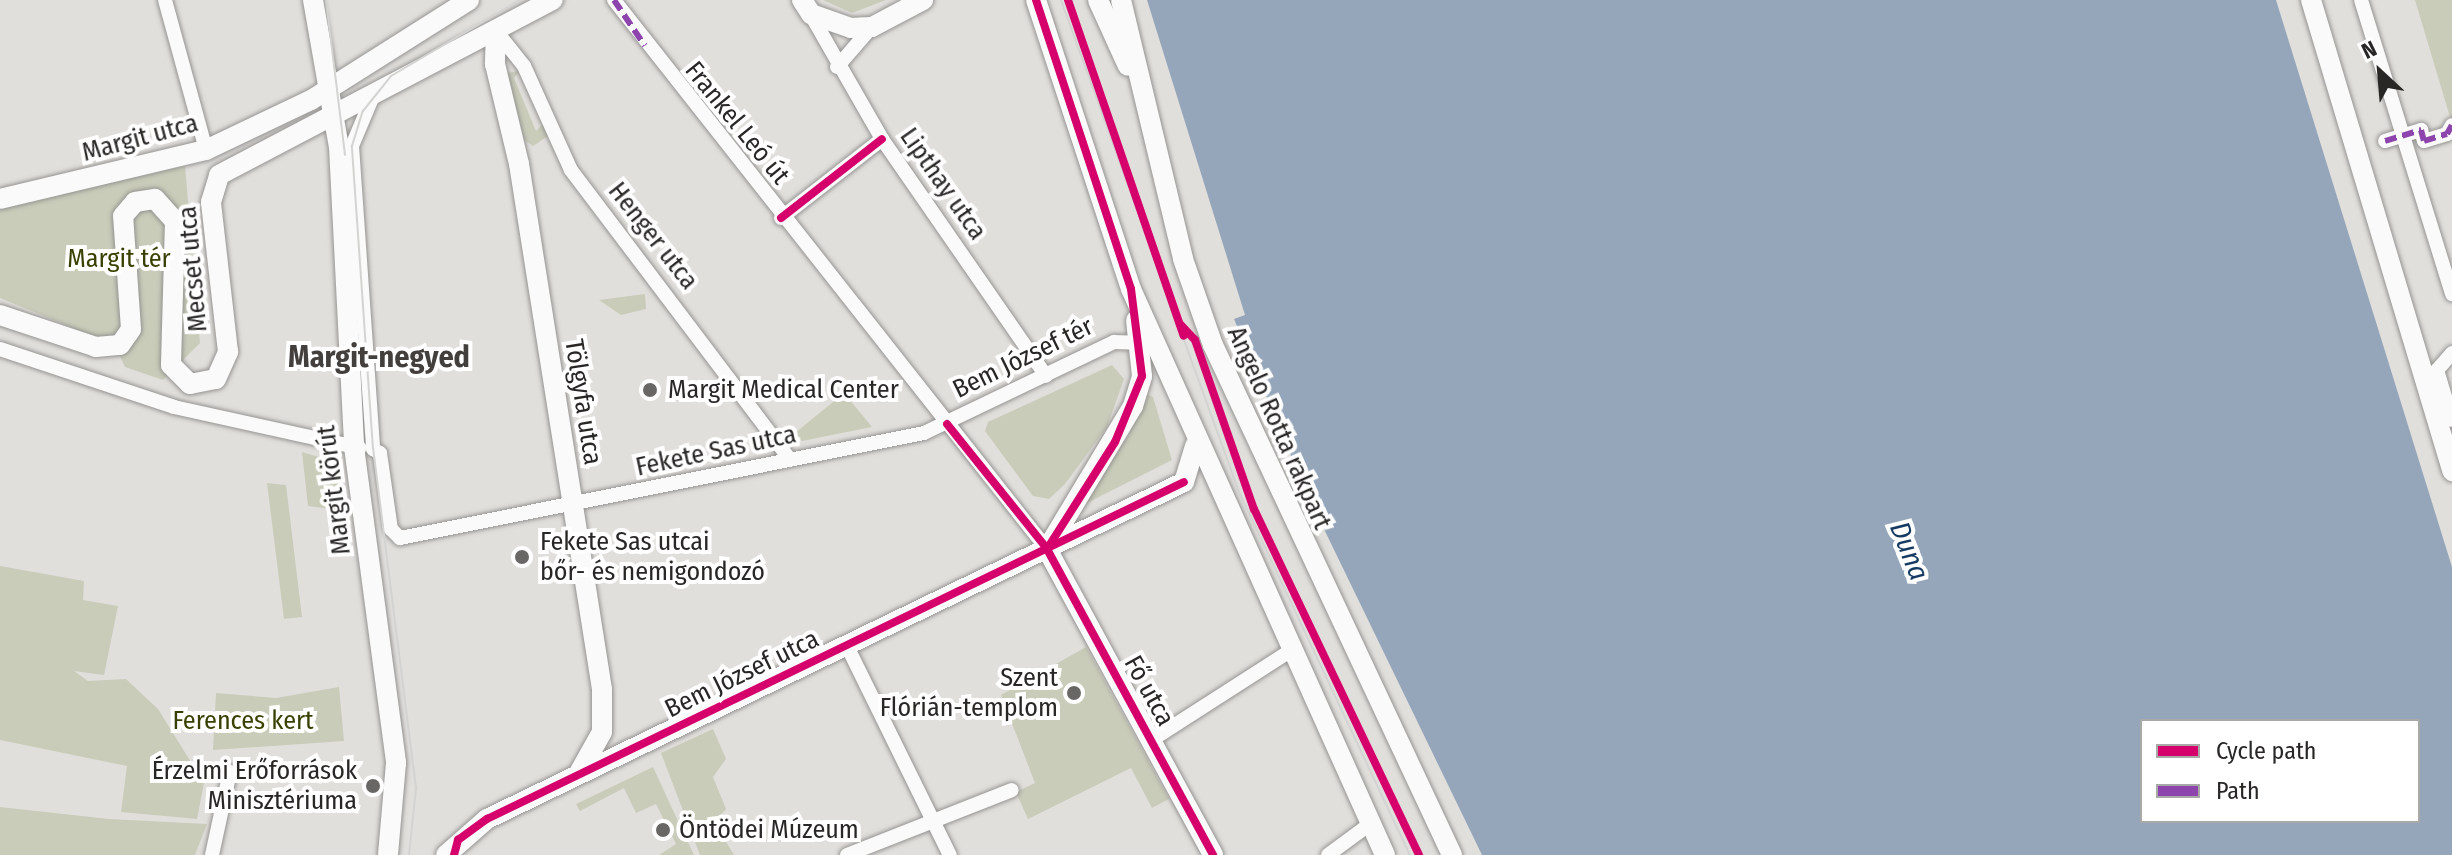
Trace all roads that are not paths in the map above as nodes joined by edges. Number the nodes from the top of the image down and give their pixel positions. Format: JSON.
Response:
{"nodes":[{"id":1,"x":165,"y":0,"type":"edge"},
{"id":2,"x":313,"y":0,"type":"edge"},
{"id":3,"x":469,"y":0,"type":"edge"},
{"id":4,"x":553,"y":0,"type":"edge"},
{"id":5,"x":614,"y":0,"type":"edge"},
{"id":6,"x":923,"y":0,"type":"edge"},
{"id":7,"x":1036,"y":0,"type":"edge"},
{"id":8,"x":1098,"y":0,"type":"edge"},
{"id":9,"x":1121,"y":0,"type":"edge"},
{"id":10,"x":2311,"y":0,"type":"edge"},
{"id":11,"x":2361,"y":0,"type":"edge"},
{"id":12,"x":807,"y":7,"type":"edge"},
{"id":13,"x":872,"y":27,"type":"junction"},
{"id":14,"x":496,"y":31,"type":"junction"},
{"id":15,"x":837,"y":67,"type":"junction"},
{"id":16,"x":1142,"y":86,"type":"junction"},
{"id":17,"x":329,"y":88,"type":"junction"},
{"id":18,"x":373,"y":96,"type":"junction"},
{"id":19,"x":336,"y":117,"type":"junction"},
{"id":20,"x":2452,"y":125,"type":"edge"},
{"id":21,"x":2402,"y":136,"type":"junction"},
{"id":22,"x":882,"y":139,"type":"junction"},
{"id":23,"x":2385,"y":141,"type":"dead end"},
{"id":24,"x":206,"y":150,"type":"junction"},
{"id":25,"x":0,"y":199,"type":"edge"},
{"id":26,"x":781,"y":218,"type":"junction"},
{"id":27,"x":1131,"y":289,"type":"junction"},
{"id":28,"x":2452,"y":294,"type":"edge"},
{"id":29,"x":0,"y":315,"type":"edge"},
{"id":30,"x":1140,"y":339,"type":"junction"},
{"id":31,"x":0,"y":349,"type":"edge"},
{"id":32,"x":2452,"y":353,"type":"edge"},
{"id":33,"x":1164,"y":368,"type":"junction"},
{"id":34,"x":1046,"y":376,"type":"junction"},
{"id":35,"x":2452,"y":420,"type":"edge"},
{"id":36,"x":947,"y":424,"type":"junction"},
{"id":37,"x":1195,"y":442,"type":"junction"},
{"id":38,"x":363,"y":448,"type":"junction"},
{"id":39,"x":790,"y":460,"type":"junction"},
{"id":40,"x":2452,"y":471,"type":"edge"},
{"id":41,"x":573,"y":506,"type":"junction"},
{"id":42,"x":400,"y":538,"type":"joint"},
{"id":43,"x":1047,"y":549,"type":"junction"},
{"id":44,"x":847,"y":646,"type":"junction"},
{"id":45,"x":1290,"y":651,"type":"junction"},
{"id":46,"x":1153,"y":739,"type":"junction"},
{"id":47,"x":230,"y":772,"type":"dead end"},
{"id":48,"x":577,"y":776,"type":"junction"},
{"id":49,"x":1012,"y":790,"type":"dead end"},
{"id":50,"x":931,"y":819,"type":"junction"},
{"id":51,"x":1370,"y":824,"type":"junction"},
{"id":52,"x":453,"y":850,"type":"edge"},
{"id":53,"x":212,"y":855,"type":"edge"},
{"id":54,"x":388,"y":855,"type":"edge"},
{"id":55,"x":847,"y":855,"type":"edge"},
{"id":56,"x":950,"y":855,"type":"edge"},
{"id":57,"x":1213,"y":855,"type":"edge"},
{"id":58,"x":1328,"y":855,"type":"edge"},
{"id":59,"x":1385,"y":855,"type":"edge"},
{"id":60,"x":1452,"y":855,"type":"edge"}],
"edges":[{"from":1,"to":24,"type":"street"},
{"from":2,"to":17,"type":"main road","name":"Margit körút"},
{"from":3,"to":17,"type":"main road"},
{"from":4,"to":14,"type":"main road"},
{"from":5,"to":26,"type":"street","name":"Frankel Leó út"},
{"from":6,"to":13,"type":"main road"},
{"from":7,"to":27,"type":"main road"},
{"from":8,"to":16,"type":"main road"},
{"from":9,"to":16,"type":"main road","name":"Angelo Rotta rakpart"},
{"from":10,"to":40,"type":"main road"},
{"from":11,"to":21,"type":"street"},
{"from":12,"to":13,"type":"main road"},
{"from":12,"to":15,"type":"street","name":"Lipthay utca"},
{"from":13,"to":15,"type":"street"},
{"from":14,"to":18,"type":"main road"},
{"from":14,"to":39,"type":"street","name":"Henger utca"},
{"from":14,"to":41,"type":"main road","name":"Tölgyfa utca"},
{"from":15,"to":22,"type":"street","name":"Lipthay utca"},
{"from":16,"to":60,"type":"main road","name":"Angelo Rotta rakpart"},
{"from":17,"to":19,"type":"main road","name":"Margit körút"},
{"from":17,"to":24,"type":"main road","name":"Margit utca"},
{"from":18,"to":19,"type":"main road"},
{"from":18,"to":38,"type":"street","name":"Margit körút"},
{"from":19,"to":29,"type":"main road","name":"Mecset utca"},
{"from":19,"to":38,"type":"main road","name":"Margit körút"},
{"from":20,"to":21,"type":"street"},
{"from":21,"to":23,"type":"street"},
{"from":21,"to":28,"type":"street"},
{"from":22,"to":26,"type":"street"},
{"from":22,"to":34,"type":"street","name":"Lipthay utca"},
{"from":24,"to":25,"type":"main road","name":"Margit utca"},
{"from":26,"to":36,"type":"street","name":"Frankel Leó út"},
{"from":27,"to":30,"type":"main road"},
{"from":27,"to":33,"type":"main road"},
{"from":30,"to":33,"type":"street"},
{"from":30,"to":34,"type":"street","name":"Bem József tér"},
{"from":30,"to":43,"type":"main road"},
{"from":31,"to":38,"type":"street"},
{"from":32,"to":35,"type":"street"},
{"from":33,"to":37,"type":"main road"},
{"from":34,"to":36,"type":"street","name":"Bem József tér"},
{"from":36,"to":39,"type":"street","name":"Fekete Sas utca"},
{"from":36,"to":43,"type":"street","name":"Bem József tér"},
{"from":37,"to":43,"type":"main road"},
{"from":37,"to":45,"type":"main road"},
{"from":38,"to":42,"type":"street","name":"Margit körút"},
{"from":38,"to":54,"type":"main road","name":"Margit körút"},
{"from":39,"to":41,"type":"street","name":"Fekete Sas utca"},
{"from":41,"to":42,"type":"street","name":"Fekete Sas utca"},
{"from":41,"to":48,"type":"main road","name":"Tölgyfa utca"},
{"from":43,"to":44,"type":"main road","name":"Bem József utca"},
{"from":43,"to":46,"type":"main road","name":"Fő utca"},
{"from":44,"to":48,"type":"main road","name":"Bem József utca"},
{"from":44,"to":50,"type":"street"},
{"from":45,"to":46,"type":"street"},
{"from":45,"to":51,"type":"main road"},
{"from":46,"to":57,"type":"main road","name":"Fő utca"},
{"from":47,"to":53,"type":"street"},
{"from":48,"to":52,"type":"main road","name":"Bem József utca"},
{"from":49,"to":50,"type":"street"},
{"from":50,"to":55,"type":"street"},
{"from":50,"to":56,"type":"street"},
{"from":51,"to":58,"type":"street"},
{"from":51,"to":59,"type":"main road"}]}
